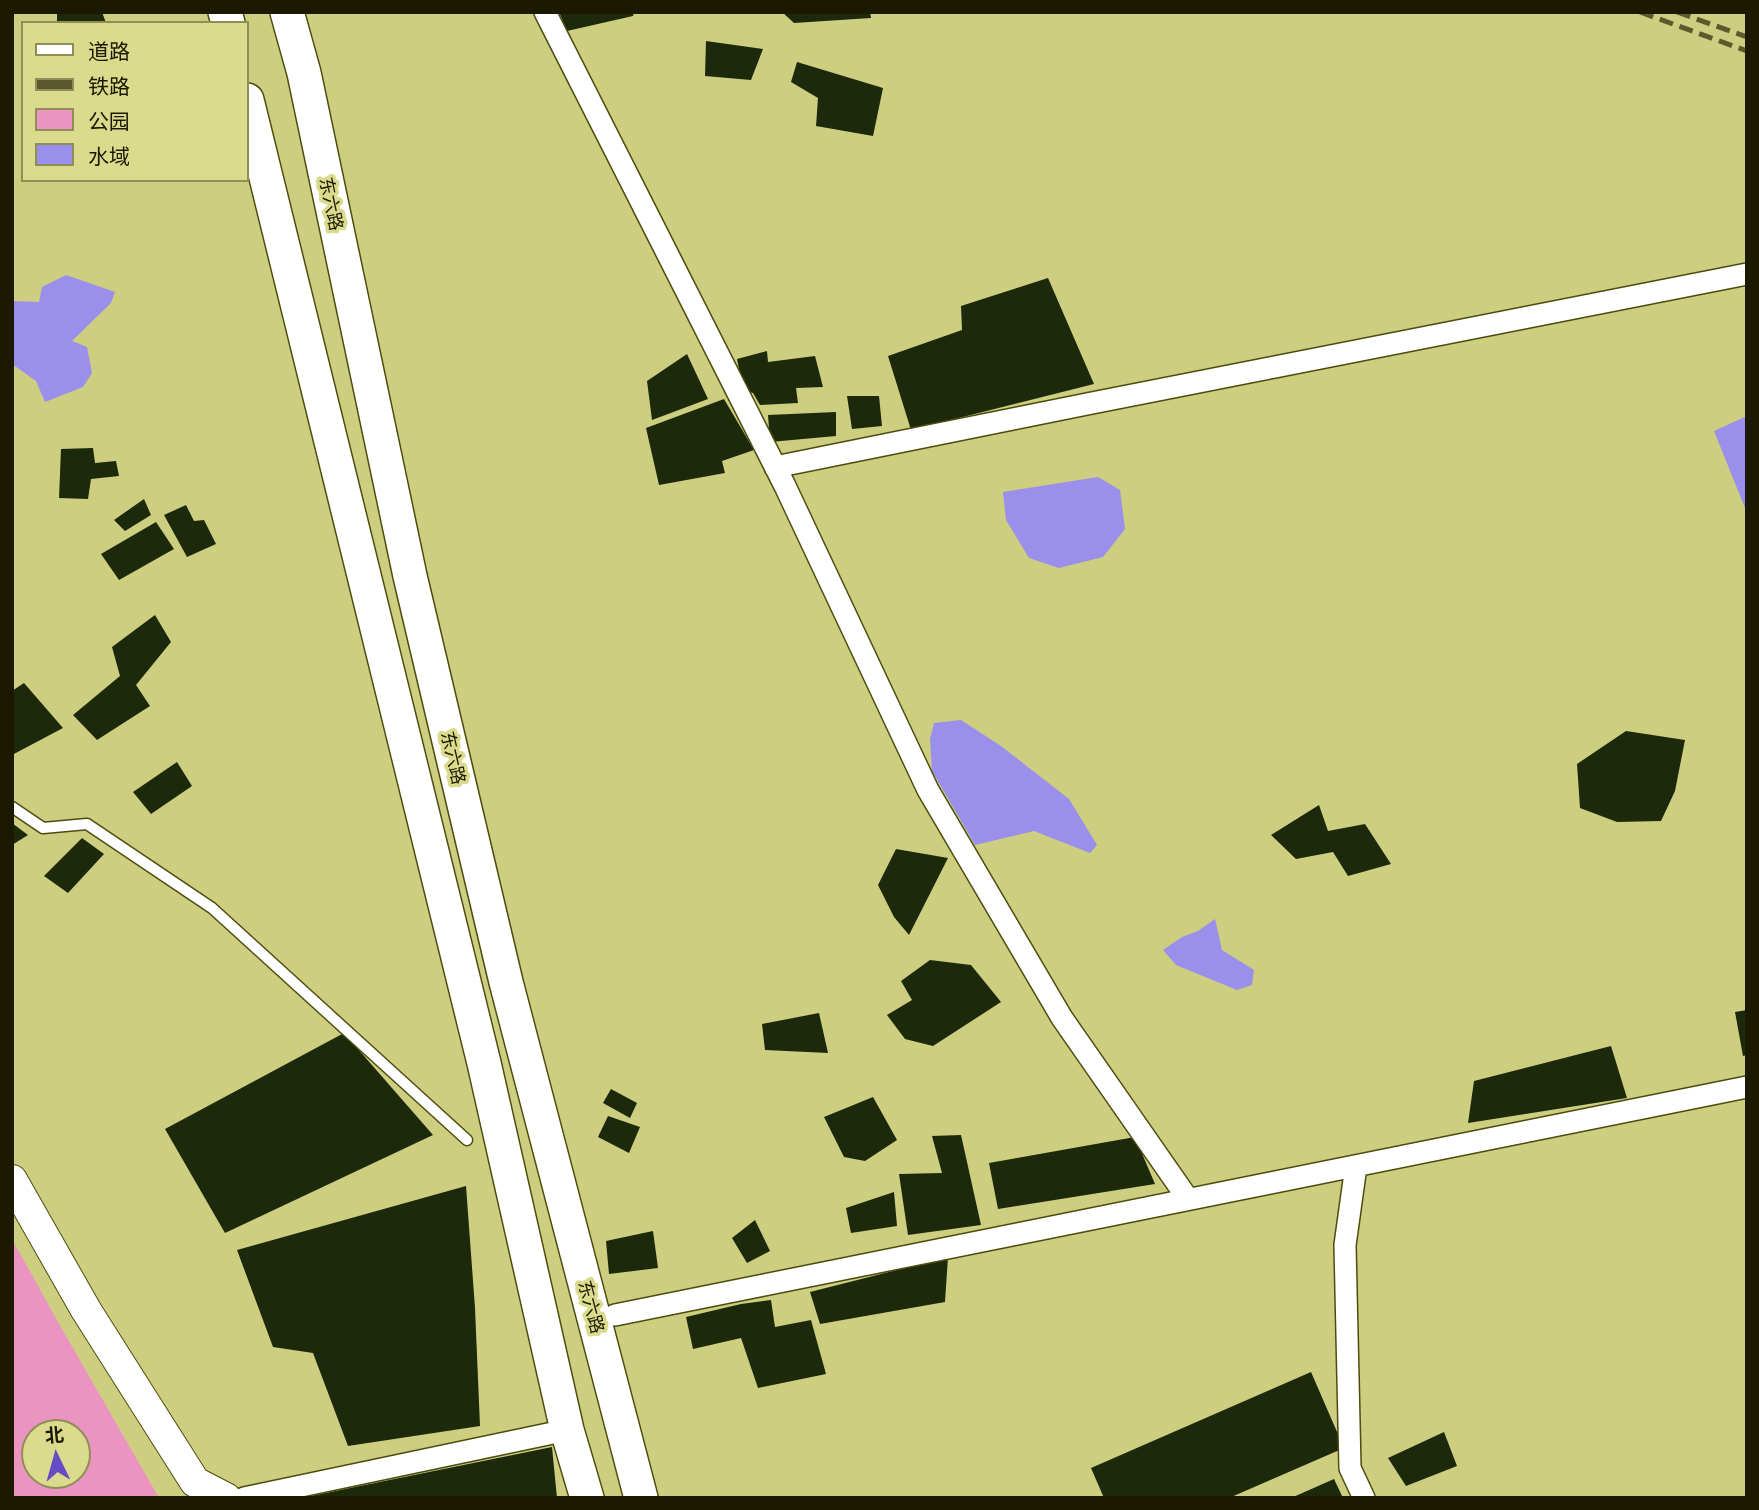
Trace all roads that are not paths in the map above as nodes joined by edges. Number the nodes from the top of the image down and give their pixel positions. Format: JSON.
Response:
{"nodes":[{"id":1,"x":287,"y":12,"type":"edge"},
{"id":2,"x":545,"y":12,"type":"edge"},
{"id":3,"x":248,"y":104,"type":"edge"},
{"id":4,"x":1747,"y":274,"type":"edge"},
{"id":5,"x":775,"y":467,"type":"junction"},
{"id":6,"x":12,"y":807,"type":"edge"},
{"id":7,"x":1747,"y":1087,"type":"edge"},
{"id":8,"x":467,"y":1140,"type":"dead end"},
{"id":9,"x":1356,"y":1166,"type":"junction"},
{"id":10,"x":12,"y":1180,"type":"edge"},
{"id":11,"x":1188,"y":1199,"type":"junction"},
{"id":12,"x":12,"y":1212,"type":"edge"},
{"id":13,"x":615,"y":1315,"type":"dead end"},
{"id":14,"x":567,"y":1430,"type":"junction"},
{"id":15,"x":194,"y":1498,"type":"edge"},
{"id":16,"x":226,"y":1498,"type":"edge"},
{"id":17,"x":244,"y":1498,"type":"edge"},
{"id":18,"x":587,"y":1498,"type":"edge"},
{"id":19,"x":641,"y":1498,"type":"edge"},
{"id":20,"x":1364,"y":1498,"type":"edge"}],
"edges":[{"from":1,"to":19,"type":"main road","name":"东六路"},
{"from":2,"to":5,"type":"street"},
{"from":3,"to":14,"type":"main road"},
{"from":4,"to":5,"type":"street"},
{"from":5,"to":11,"type":"street"},
{"from":6,"to":8,"type":"lane"},
{"from":7,"to":9,"type":"street"},
{"from":9,"to":11,"type":"street"},
{"from":9,"to":20,"type":"street"},
{"from":10,"to":16,"type":"main road"},
{"from":11,"to":13,"type":"street"},
{"from":12,"to":15,"type":"main road"},
{"from":14,"to":17,"type":"street"},
{"from":14,"to":18,"type":"main road"}]}
